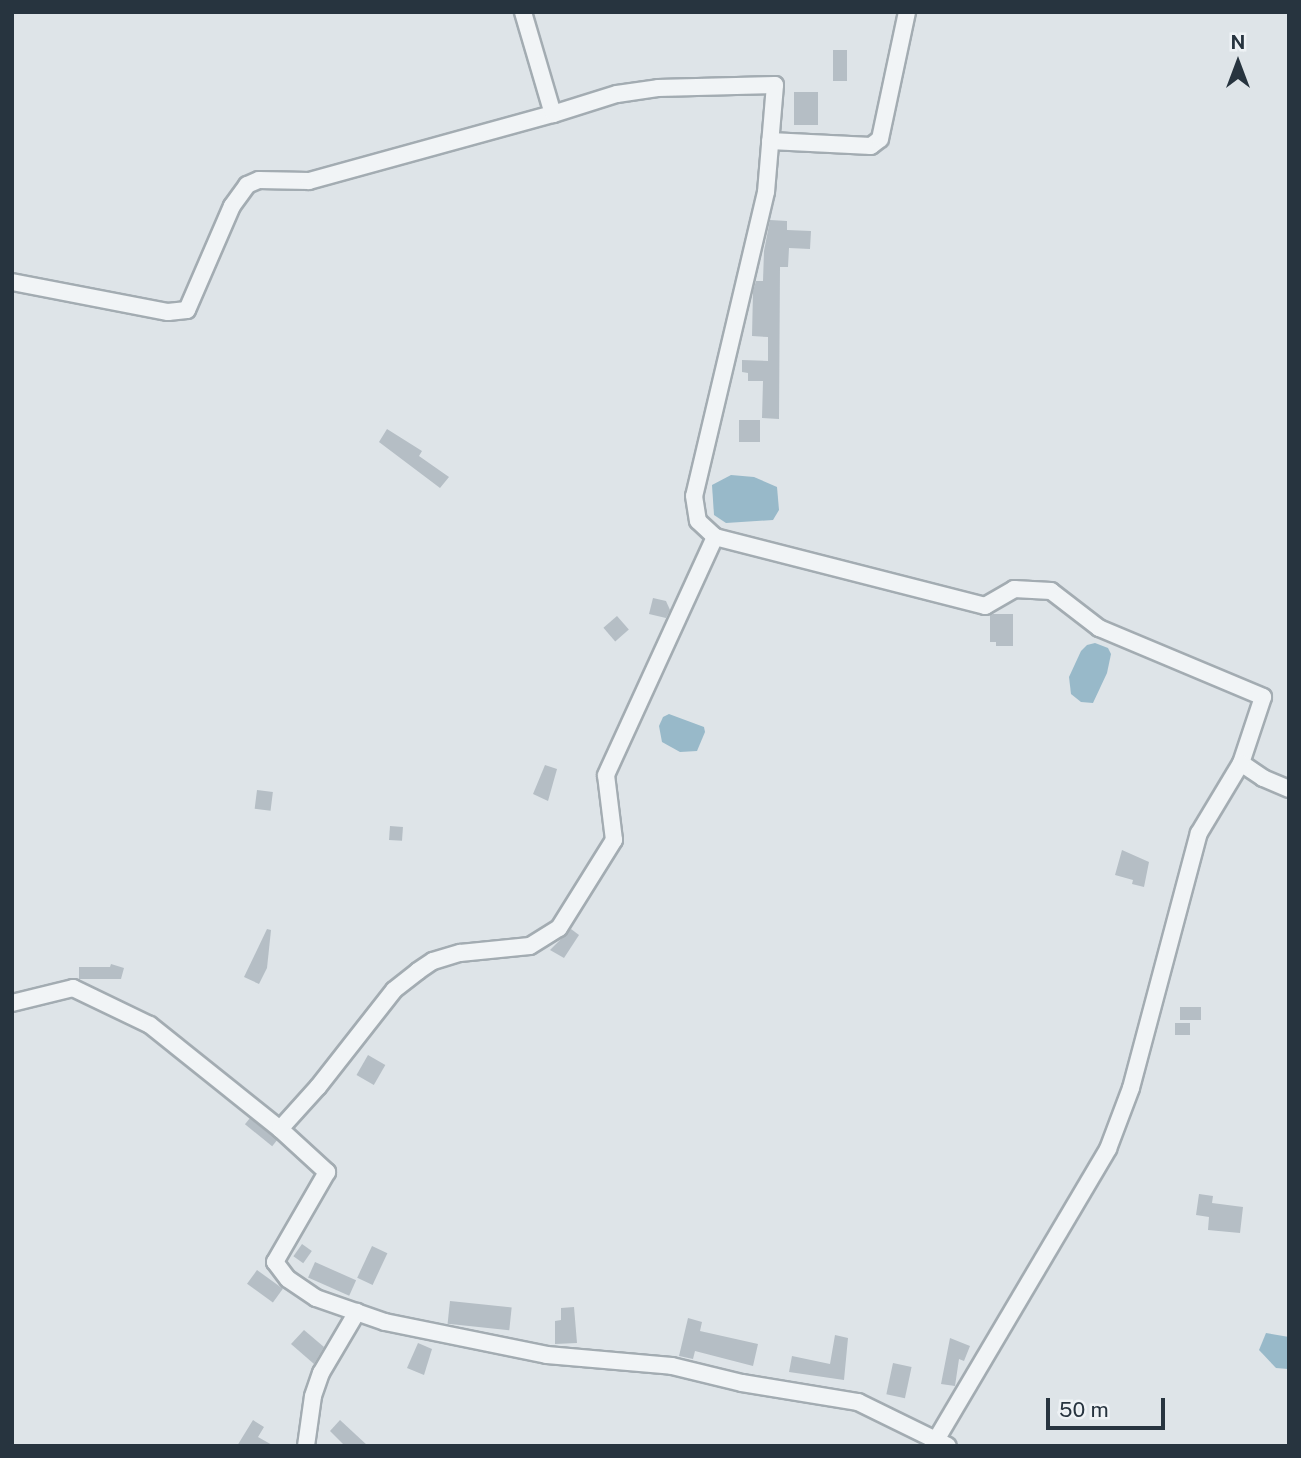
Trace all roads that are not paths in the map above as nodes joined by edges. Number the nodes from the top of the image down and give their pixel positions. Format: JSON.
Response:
{"nodes":[{"id":1,"x":523,"y":12,"type":"edge"},
{"id":2,"x":906,"y":12,"type":"edge"},
{"id":3,"x":553,"y":114,"type":"junction"},
{"id":4,"x":770,"y":141,"type":"junction"},
{"id":5,"x":12,"y":282,"type":"edge"},
{"id":6,"x":715,"y":537,"type":"junction"},
{"id":7,"x":1241,"y":763,"type":"junction"},
{"id":8,"x":1289,"y":789,"type":"edge"},
{"id":9,"x":12,"y":1003,"type":"edge"},
{"id":10,"x":281,"y":1129,"type":"junction"},
{"id":11,"x":356,"y":1312,"type":"junction"},
{"id":12,"x":942,"y":1443,"type":"edge"},
{"id":13,"x":306,"y":1446,"type":"edge"}],
"edges":[{"from":1,"to":3,"type":"street"},
{"from":2,"to":4,"type":"street"},
{"from":3,"to":4,"type":"street"},
{"from":3,"to":5,"type":"street"},
{"from":4,"to":6,"type":"street"},
{"from":6,"to":7,"type":"street"},
{"from":6,"to":10,"type":"street"},
{"from":7,"to":8,"type":"street"},
{"from":7,"to":12,"type":"street"},
{"from":9,"to":10,"type":"street"},
{"from":10,"to":11,"type":"street"},
{"from":11,"to":12,"type":"street"},
{"from":11,"to":13,"type":"street"}]}
